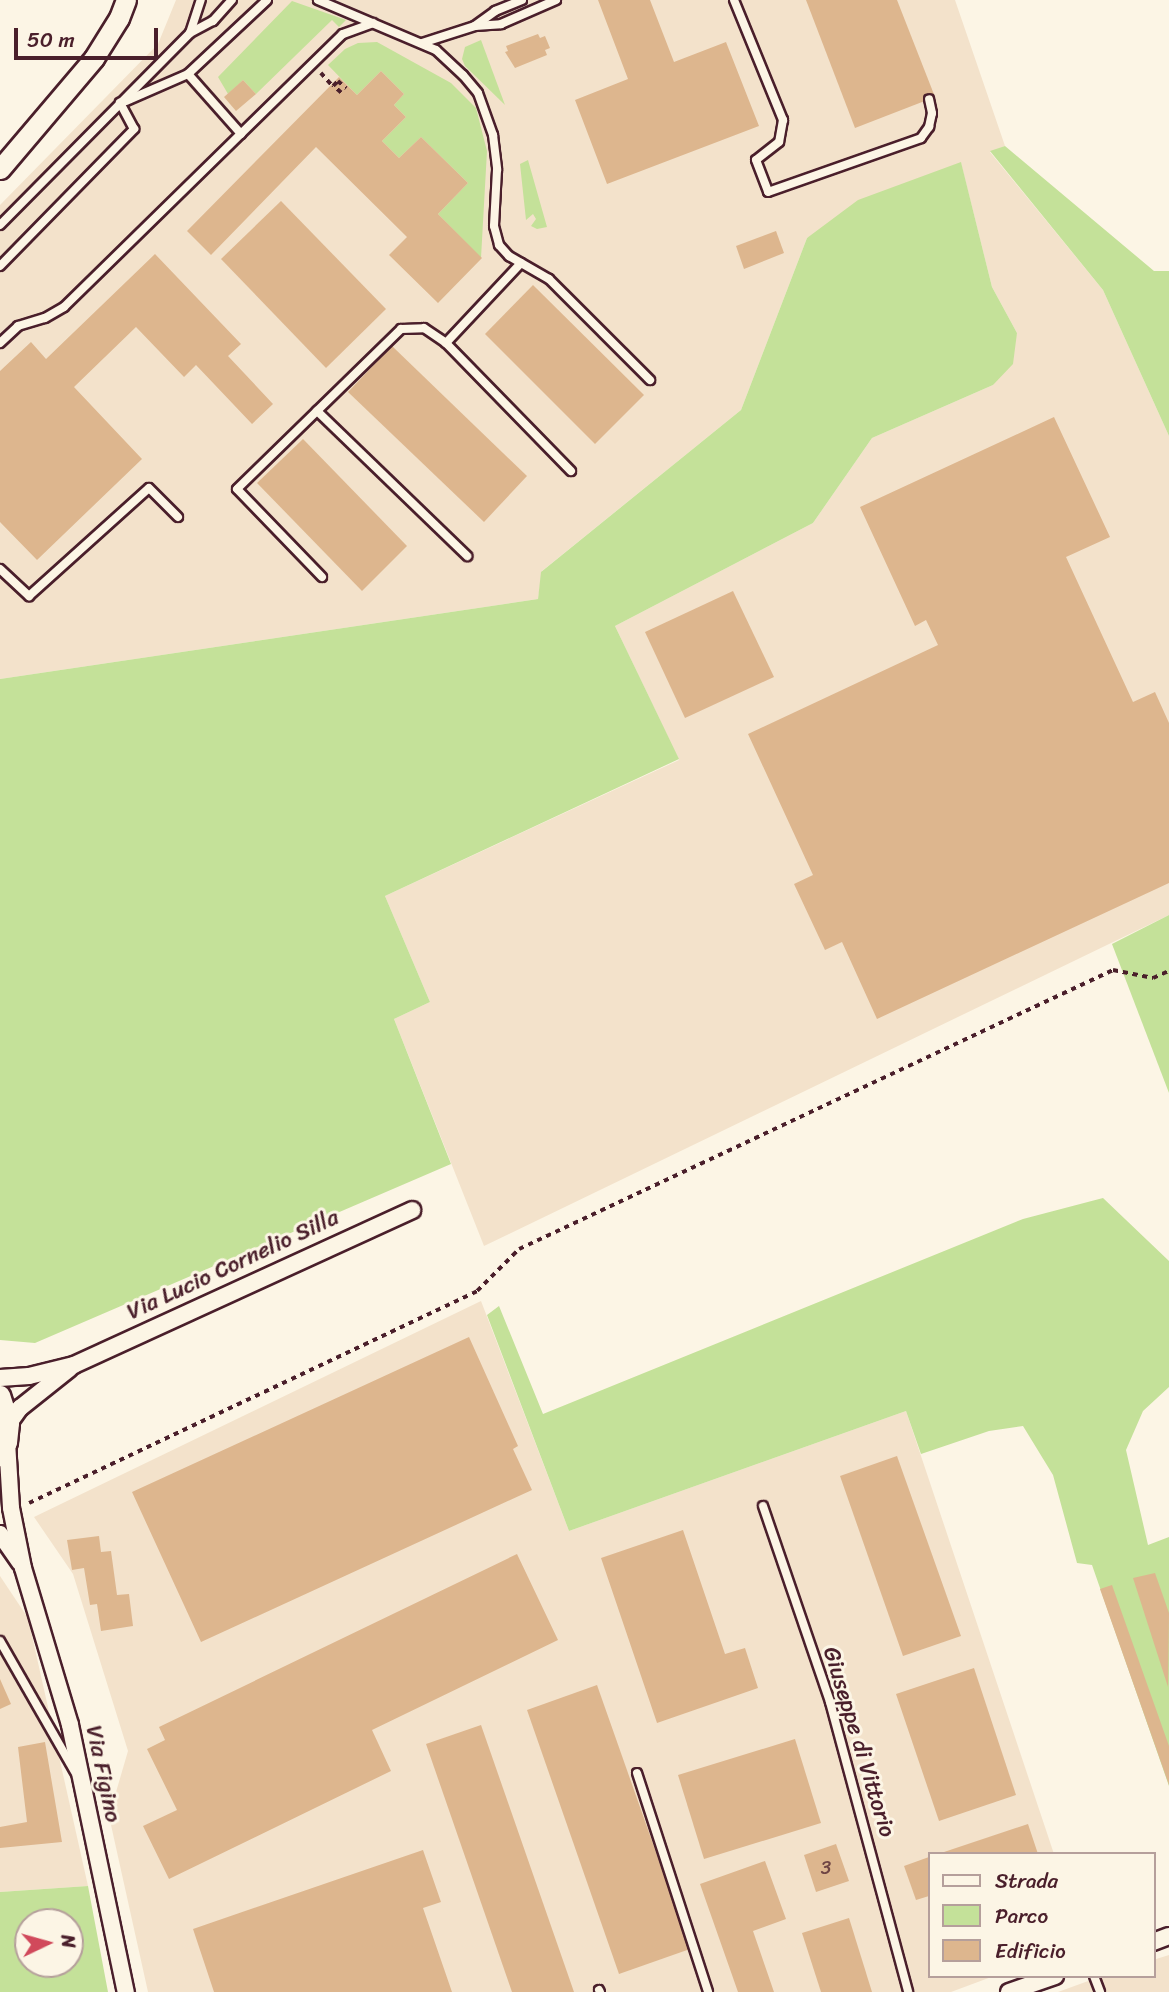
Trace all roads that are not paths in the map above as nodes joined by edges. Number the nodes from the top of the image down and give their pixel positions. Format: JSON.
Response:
{"nodes":[{"id":1,"x":126,"y":0,"type":"edge"},
{"id":2,"x":201,"y":0,"type":"edge"},
{"id":3,"x":232,"y":0,"type":"edge"},
{"id":4,"x":267,"y":0,"type":"edge"},
{"id":5,"x":318,"y":0,"type":"edge"},
{"id":6,"x":522,"y":0,"type":"edge"},
{"id":7,"x":556,"y":0,"type":"edge"},
{"id":8,"x":734,"y":0,"type":"edge"},
{"id":9,"x":375,"y":23,"type":"junction"},
{"id":10,"x":475,"y":26,"type":"junction"},
{"id":11,"x":190,"y":33,"type":"junction"},
{"id":12,"x":422,"y":43,"type":"junction"},
{"id":13,"x":188,"y":74,"type":"junction"},
{"id":14,"x":929,"y":99,"type":"dead end"},
{"id":15,"x":120,"y":103,"type":"junction"},
{"id":16,"x":241,"y":134,"type":"junction"},
{"id":17,"x":0,"y":169,"type":"edge"},
{"id":18,"x":0,"y":225,"type":"edge"},
{"id":19,"x":521,"y":263,"type":"junction"},
{"id":20,"x":0,"y":266,"type":"edge"},
{"id":21,"x":0,"y":343,"type":"edge"},
{"id":22,"x":446,"y":343,"type":"junction"},
{"id":23,"x":650,"y":380,"type":"dead end"},
{"id":24,"x":317,"y":411,"type":"junction"},
{"id":25,"x":571,"y":471,"type":"dead end"},
{"id":26,"x":178,"y":517,"type":"dead end"},
{"id":27,"x":467,"y":556,"type":"dead end"},
{"id":28,"x":0,"y":569,"type":"edge"},
{"id":29,"x":322,"y":577,"type":"dead end"},
{"id":30,"x":412,"y":1210,"type":"dead end"},
{"id":31,"x":74,"y":1365,"type":"junction"},
{"id":32,"x":0,"y":1378,"type":"edge"},
{"id":33,"x":0,"y":1395,"type":"edge"},
{"id":34,"x":5,"y":1440,"type":"edge"},
{"id":35,"x":763,"y":1506,"type":"dead end"},
{"id":36,"x":0,"y":1534,"type":"edge"},
{"id":37,"x":23,"y":1568,"type":"junction"},
{"id":38,"x":0,"y":1641,"type":"edge"},
{"id":39,"x":637,"y":1773,"type":"dead end"},
{"id":40,"x":82,"y":1783,"type":"junction"},
{"id":41,"x":1049,"y":1978,"type":"edge"},
{"id":42,"x":125,"y":1992,"type":"edge"},
{"id":43,"x":708,"y":1992,"type":"edge"},
{"id":44,"x":908,"y":1992,"type":"edge"},
{"id":45,"x":1010,"y":1992,"type":"edge"}],
"edges":[{"from":1,"to":17,"type":"street"},
{"from":2,"to":11,"type":"lane"},
{"from":3,"to":11,"type":"lane"},
{"from":4,"to":13,"type":"lane"},
{"from":5,"to":9,"type":"lane"},
{"from":6,"to":10,"type":"lane"},
{"from":7,"to":10,"type":"lane"},
{"from":8,"to":14,"type":"lane"},
{"from":9,"to":12,"type":"lane"},
{"from":9,"to":16,"type":"lane"},
{"from":10,"to":12,"type":"lane"},
{"from":11,"to":15,"type":"lane"},
{"from":12,"to":19,"type":"lane"},
{"from":13,"to":15,"type":"lane"},
{"from":13,"to":16,"type":"lane"},
{"from":15,"to":18,"type":"lane"},
{"from":15,"to":20,"type":"lane"},
{"from":16,"to":21,"type":"lane"},
{"from":19,"to":22,"type":"lane"},
{"from":19,"to":23,"type":"lane"},
{"from":22,"to":24,"type":"lane"},
{"from":22,"to":25,"type":"lane"},
{"from":24,"to":27,"type":"lane"},
{"from":24,"to":29,"type":"lane"},
{"from":26,"to":28,"type":"lane"},
{"from":30,"to":31,"type":"street","name":"Via Lucio Cornelio Silla"},
{"from":31,"to":32,"type":"street","name":"Via Lucio Cornelio Silla"},
{"from":31,"to":34,"type":"street","name":"Via Lucio Cornelio Silla"},
{"from":33,"to":34,"type":"street"},
{"from":34,"to":37,"type":"street","name":"Via Figino"},
{"from":35,"to":44,"type":"lane","name":"Giuseppe di Vittorio"},
{"from":36,"to":37,"type":"street","name":"Via Figino"},
{"from":37,"to":40,"type":"street","name":"Via Figino"},
{"from":38,"to":40,"type":"lane"},
{"from":39,"to":43,"type":"lane"},
{"from":40,"to":42,"type":"street","name":"Via Figino"},
{"from":41,"to":45,"type":"street"}]}
